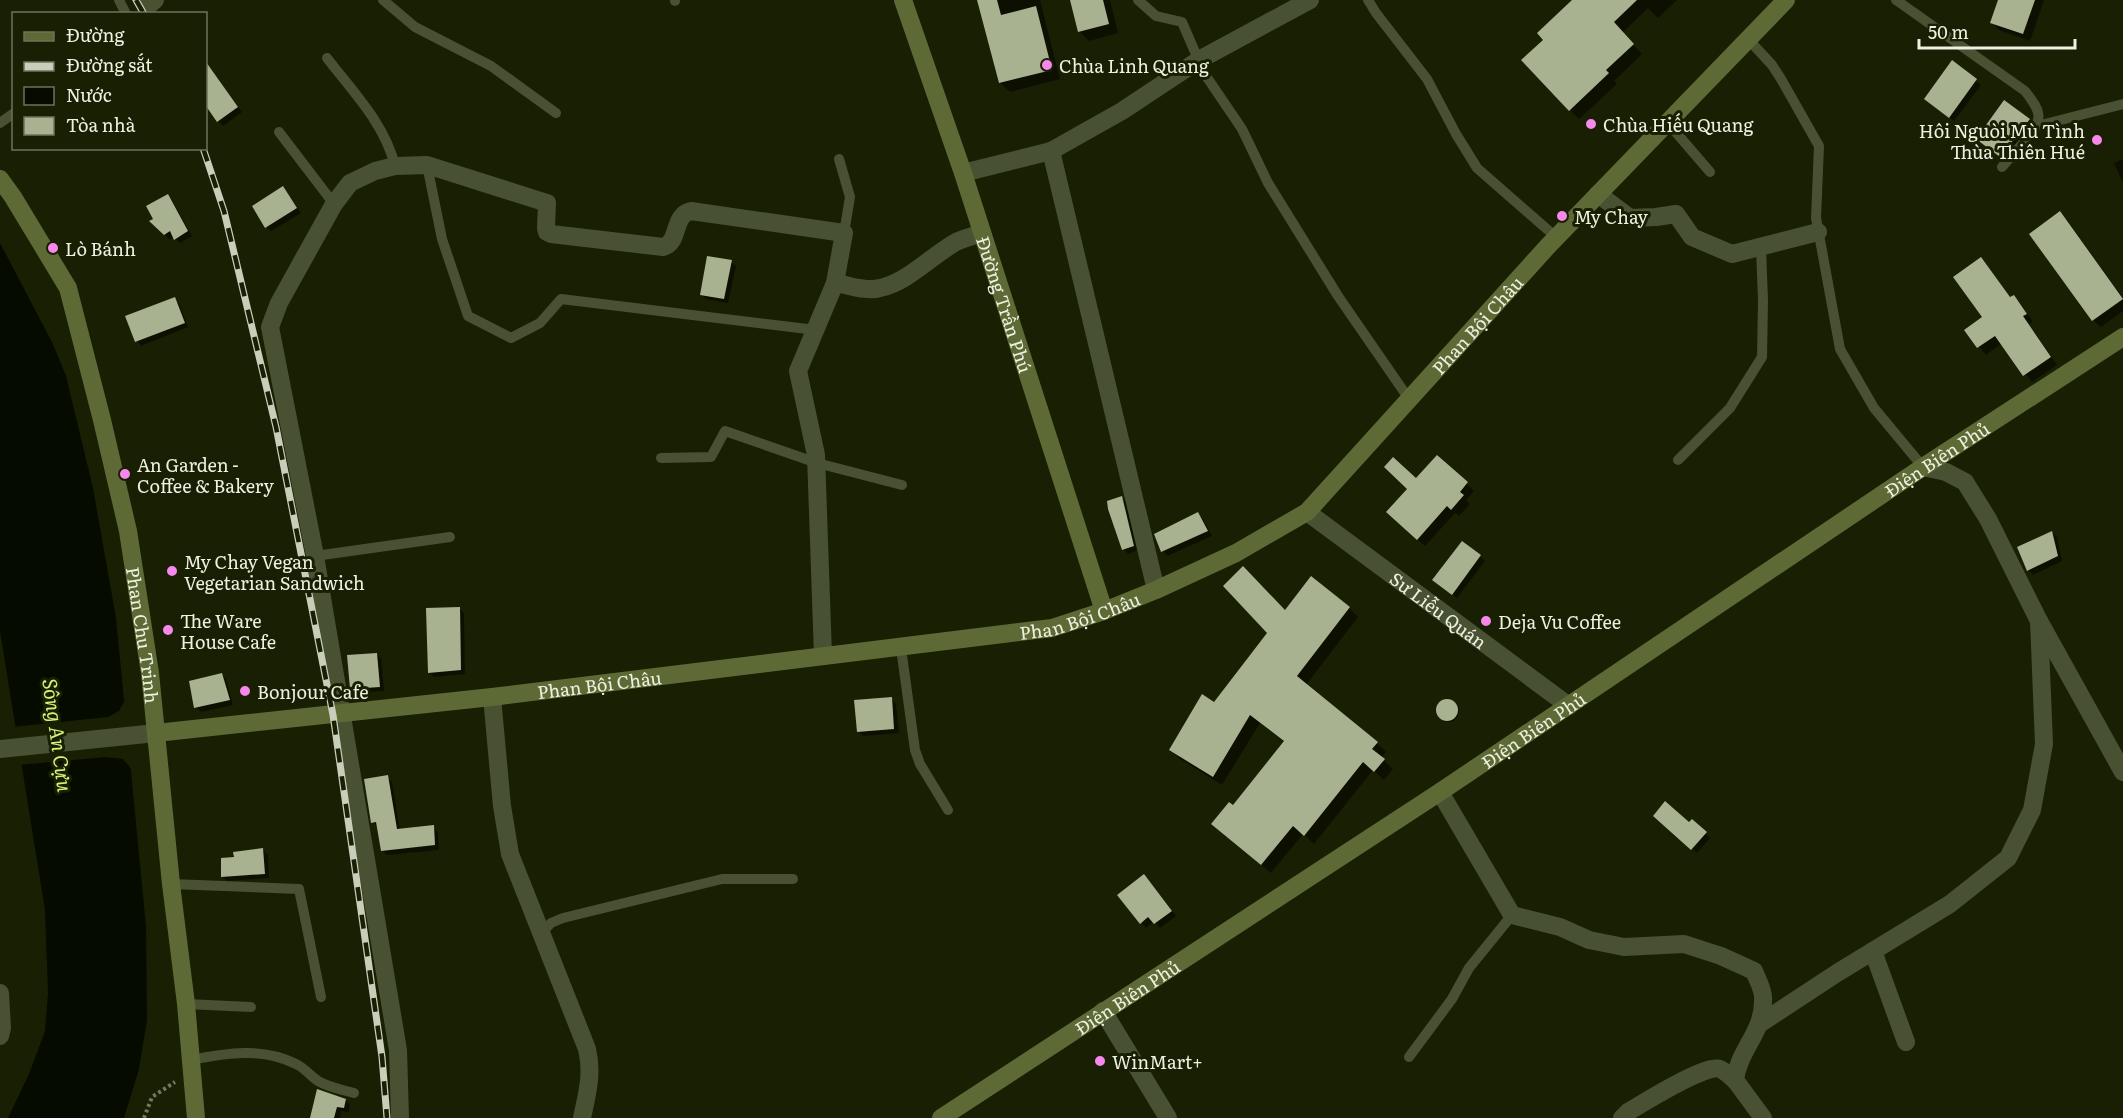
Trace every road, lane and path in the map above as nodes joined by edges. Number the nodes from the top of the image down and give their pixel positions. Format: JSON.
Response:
{"nodes":[{"id":1,"x":383,"y":0,"type":"edge"},
{"id":2,"x":903,"y":0,"type":"edge"},
{"id":3,"x":1138,"y":0,"type":"edge"},
{"id":4,"x":1310,"y":0,"type":"edge"},
{"id":5,"x":1368,"y":0,"type":"edge"},
{"id":6,"x":1896,"y":0,"type":"edge"},
{"id":7,"x":1784,"y":1,"type":"edge"},
{"id":8,"x":1748,"y":39,"type":"junction"},
{"id":9,"x":327,"y":58,"type":"dead end"},
{"id":10,"x":1199,"y":60,"type":"junction"},
{"id":11,"x":2123,"y":104,"type":"edge"},
{"id":12,"x":556,"y":114,"type":"dead end"},
{"id":13,"x":1667,"y":123,"type":"junction"},
{"id":14,"x":2037,"y":126,"type":"junction"},
{"id":15,"x":279,"y":132,"type":"dead end"},
{"id":16,"x":1051,"y":151,"type":"junction"},
{"id":17,"x":840,"y":159,"type":"dead end"},
{"id":18,"x":427,"y":165,"type":"junction"},
{"id":19,"x":395,"y":166,"type":"junction"},
{"id":20,"x":2002,"y":167,"type":"dead end"},
{"id":21,"x":1710,"y":172,"type":"dead end"},
{"id":22,"x":963,"y":173,"type":"junction"},
{"id":23,"x":0,"y":179,"type":"edge"},
{"id":24,"x":1598,"y":194,"type":"junction"},
{"id":25,"x":334,"y":204,"type":"junction"},
{"id":26,"x":1818,"y":232,"type":"junction"},
{"id":27,"x":844,"y":233,"type":"junction"},
{"id":28,"x":982,"y":233,"type":"junction"},
{"id":29,"x":1556,"y":237,"type":"junction"},
{"id":30,"x":1761,"y":247,"type":"junction"},
{"id":31,"x":835,"y":283,"type":"junction"},
{"id":32,"x":816,"y":330,"type":"junction"},
{"id":33,"x":2123,"y":337,"type":"edge"},
{"id":34,"x":1409,"y":399,"type":"junction"},
{"id":35,"x":661,"y":458,"type":"dead end"},
{"id":36,"x":1678,"y":459,"type":"dead end"},
{"id":37,"x":817,"y":463,"type":"junction"},
{"id":38,"x":1923,"y":467,"type":"junction"},
{"id":39,"x":902,"y":485,"type":"dead end"},
{"id":40,"x":1307,"y":512,"type":"junction"},
{"id":41,"x":450,"y":537,"type":"dead end"},
{"id":42,"x":315,"y":556,"type":"junction"},
{"id":43,"x":1156,"y":590,"type":"junction"},
{"id":44,"x":1104,"y":611,"type":"junction"},
{"id":45,"x":2038,"y":621,"type":"junction"},
{"id":46,"x":901,"y":648,"type":"junction"},
{"id":47,"x":823,"y":656,"type":"junction"},
{"id":48,"x":492,"y":697,"type":"junction"},
{"id":49,"x":1569,"y":706,"type":"junction"},
{"id":50,"x":340,"y":714,"type":"junction"},
{"id":51,"x":156,"y":733,"type":"junction"},
{"id":52,"x":2,"y":748,"type":"edge"},
{"id":53,"x":2123,"y":772,"type":"edge"},
{"id":54,"x":1440,"y":792,"type":"junction"},
{"id":55,"x":948,"y":810,"type":"dead end"},
{"id":56,"x":793,"y":879,"type":"dead end"},
{"id":57,"x":171,"y":884,"type":"junction"},
{"id":58,"x":1512,"y":915,"type":"junction"},
{"id":59,"x":541,"y":934,"type":"junction"},
{"id":60,"x":1874,"y":951,"type":"junction"},
{"id":61,"x":0,"y":993,"type":"edge"},
{"id":62,"x":321,"y":997,"type":"dead end"},
{"id":63,"x":186,"y":1004,"type":"junction"},
{"id":64,"x":251,"y":1007,"type":"dead end"},
{"id":65,"x":1103,"y":1011,"type":"junction"},
{"id":66,"x":1761,"y":1023,"type":"junction"},
{"id":67,"x":0,"y":1036,"type":"edge"},
{"id":68,"x":1906,"y":1042,"type":"dead end"},
{"id":69,"x":1409,"y":1057,"type":"dead end"},
{"id":70,"x":191,"y":1065,"type":"junction"},
{"id":71,"x":1735,"y":1080,"type":"junction"},
{"id":72,"x":354,"y":1094,"type":"dead end"},
{"id":73,"x":144,"y":1118,"type":"edge"},
{"id":74,"x":196,"y":1118,"type":"edge"},
{"id":75,"x":400,"y":1118,"type":"edge"},
{"id":76,"x":582,"y":1118,"type":"edge"},
{"id":77,"x":941,"y":1118,"type":"edge"},
{"id":78,"x":1168,"y":1118,"type":"edge"},
{"id":79,"x":1622,"y":1118,"type":"edge"},
{"id":80,"x":1763,"y":1118,"type":"edge"}],
"edges":[{"from":1,"to":12,"type":"lane"},
{"from":2,"to":22,"type":"street","name":"Đường Trần Phú"},
{"from":3,"to":10,"type":"lane"},
{"from":4,"to":10,"type":"street"},
{"from":5,"to":29,"type":"lane"},
{"from":6,"to":14,"type":"lane"},
{"from":7,"to":8,"type":"street","name":"Phan Bội Châu"},
{"from":8,"to":13,"type":"street","name":"Phan Bội Châu"},
{"from":8,"to":26,"type":"lane"},
{"from":9,"to":19,"type":"lane"},
{"from":10,"to":16,"type":"street"},
{"from":10,"to":34,"type":"lane"},
{"from":11,"to":14,"type":"lane"},
{"from":13,"to":21,"type":"lane"},
{"from":13,"to":24,"type":"street","name":"Phan Bội Châu"},
{"from":14,"to":20,"type":"lane"},
{"from":15,"to":25,"type":"lane"},
{"from":16,"to":22,"type":"street"},
{"from":16,"to":43,"type":"street"},
{"from":17,"to":27,"type":"lane"},
{"from":18,"to":19,"type":"street"},
{"from":18,"to":27,"type":"street"},
{"from":18,"to":32,"type":"lane"},
{"from":19,"to":25,"type":"street"},
{"from":22,"to":28,"type":"street","name":"Đường Trần Phú"},
{"from":23,"to":51,"type":"street","name":"Phan Chu Trinh"},
{"from":24,"to":29,"type":"street","name":"Phan Bội Châu"},
{"from":24,"to":30,"type":"street"},
{"from":25,"to":42,"type":"street"},
{"from":26,"to":30,"type":"street"},
{"from":26,"to":38,"type":"lane"},
{"from":27,"to":31,"type":"street"},
{"from":28,"to":31,"type":"street"},
{"from":28,"to":44,"type":"street","name":"Đường Trần Phú"},
{"from":29,"to":34,"type":"street","name":"Phan Bội Châu"},
{"from":30,"to":36,"type":"lane"},
{"from":31,"to":32,"type":"street"},
{"from":32,"to":37,"type":"street"},
{"from":33,"to":38,"type":"street","name":"Điện Biên Phủ"},
{"from":34,"to":40,"type":"street","name":"Phan Bội Châu"},
{"from":35,"to":37,"type":"lane"},
{"from":37,"to":39,"type":"lane"},
{"from":37,"to":47,"type":"street"},
{"from":38,"to":45,"type":"street"},
{"from":38,"to":49,"type":"street","name":"Điện Biên Phủ"},
{"from":40,"to":43,"type":"street","name":"Phan Bội Châu"},
{"from":40,"to":49,"type":"street","name":"Sư Liễu Quán"},
{"from":41,"to":42,"type":"lane"},
{"from":42,"to":50,"type":"street"},
{"from":43,"to":44,"type":"street","name":"Phan Bội Châu"},
{"from":44,"to":46,"type":"street","name":"Phan Bội Châu"},
{"from":45,"to":53,"type":"street"},
{"from":45,"to":60,"type":"street"},
{"from":46,"to":47,"type":"street","name":"Phan Bội Châu"},
{"from":46,"to":55,"type":"lane"},
{"from":47,"to":48,"type":"street","name":"Phan Bội Châu"},
{"from":48,"to":50,"type":"street","name":"Phan Bội Châu"},
{"from":48,"to":59,"type":"street"},
{"from":49,"to":54,"type":"street","name":"Điện Biên Phủ"},
{"from":50,"to":51,"type":"street","name":"Phan Bội Châu"},
{"from":50,"to":75,"type":"street"},
{"from":51,"to":52,"type":"street","name":"Phan Bội Châu"},
{"from":51,"to":57,"type":"street","name":"Phan Chu Trinh"},
{"from":54,"to":58,"type":"street"},
{"from":54,"to":65,"type":"street","name":"Điện Biên Phủ"},
{"from":56,"to":59,"type":"lane"},
{"from":57,"to":62,"type":"lane"},
{"from":57,"to":63,"type":"street","name":"Phan Chu Trinh"},
{"from":58,"to":66,"type":"street"},
{"from":58,"to":69,"type":"lane"},
{"from":59,"to":76,"type":"street"},
{"from":60,"to":66,"type":"street"},
{"from":60,"to":68,"type":"street"},
{"from":61,"to":67,"type":"street"},
{"from":63,"to":64,"type":"lane"},
{"from":63,"to":70,"type":"street","name":"Phan Chu Trinh"},
{"from":65,"to":77,"type":"street","name":"Điện Biên Phủ"},
{"from":65,"to":78,"type":"street"},
{"from":66,"to":71,"type":"street"},
{"from":70,"to":72,"type":"lane"},
{"from":70,"to":73,"type":"path"},
{"from":70,"to":74,"type":"street","name":"Phan Chu Trinh"},
{"from":71,"to":79,"type":"street"},
{"from":71,"to":80,"type":"street"}]}
